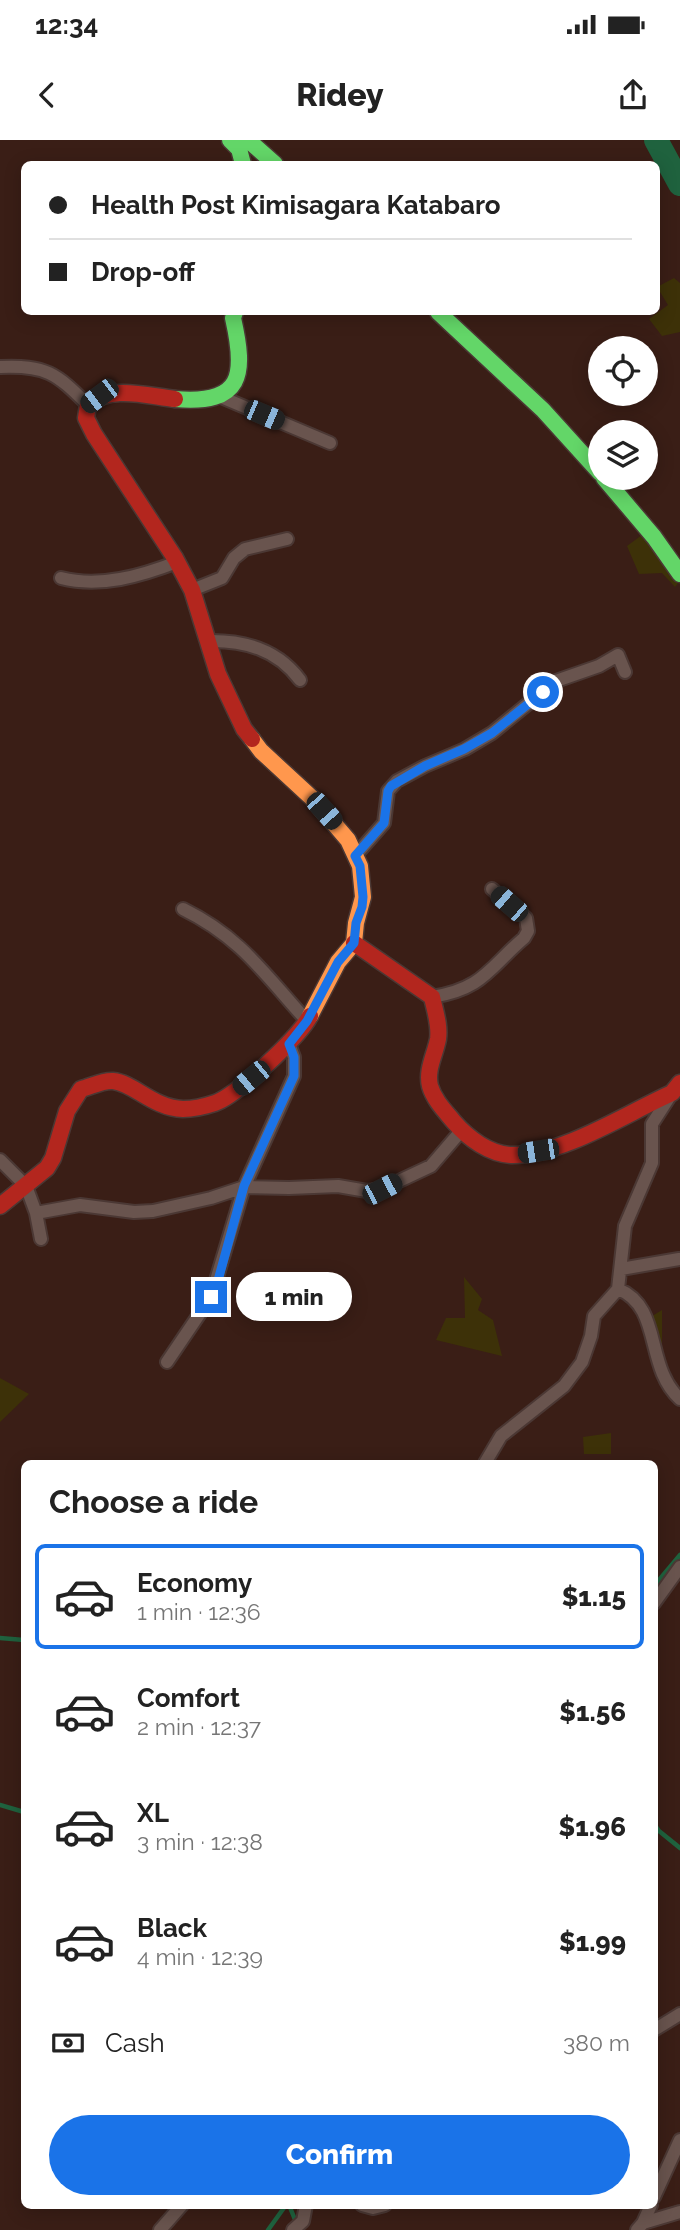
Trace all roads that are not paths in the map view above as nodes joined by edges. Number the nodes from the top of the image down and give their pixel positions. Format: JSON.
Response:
{"nodes":[{"id":1,"x":230,"y":140,"type":"edge"},
{"id":2,"x":248,"y":140,"type":"edge"},
{"id":3,"x":242,"y":161,"type":"edge"},
{"id":4,"x":272,"y":161,"type":"edge"},
{"id":5,"x":234,"y":315,"type":"edge"},
{"id":6,"x":441,"y":315,"type":"edge"},
{"id":7,"x":0,"y":367,"type":"edge"},
{"id":8,"x":221,"y":397,"type":"junction"},
{"id":9,"x":88,"y":404,"type":"junction"},
{"id":10,"x":330,"y":443,"type":"dead end"},
{"id":11,"x":588,"y":458,"type":"edge"},
{"id":12,"x":614,"y":490,"type":"edge"},
{"id":13,"x":287,"y":539,"type":"dead end"},
{"id":14,"x":177,"y":562,"type":"junction"},
{"id":15,"x":680,"y":574,"type":"edge"},
{"id":16,"x":61,"y":578,"type":"dead end"},
{"id":17,"x":192,"y":590,"type":"junction"},
{"id":18,"x":207,"y":642,"type":"junction"},
{"id":19,"x":625,"y":672,"type":"dead end"},
{"id":20,"x":300,"y":680,"type":"dead end"},
{"id":21,"x":355,"y":856,"type":"junction"},
{"id":22,"x":492,"y":889,"type":"dead end"},
{"id":23,"x":183,"y":909,"type":"dead end"},
{"id":24,"x":354,"y":943,"type":"junction"},
{"id":25,"x":432,"y":997,"type":"junction"},
{"id":26,"x":307,"y":1021,"type":"junction"},
{"id":27,"x":289,"y":1044,"type":"junction"},
{"id":28,"x":676,"y":1088,"type":"edge"},
{"id":29,"x":461,"y":1131,"type":"junction"},
{"id":30,"x":0,"y":1160,"type":"edge"},
{"id":31,"x":26,"y":1186,"type":"junction"},
{"id":32,"x":244,"y":1186,"type":"junction"},
{"id":33,"x":0,"y":1206,"type":"edge"},
{"id":34,"x":36,"y":1213,"type":"junction"},
{"id":35,"x":41,"y":1239,"type":"dead end"},
{"id":36,"x":679,"y":1259,"type":"edge"},
{"id":37,"x":621,"y":1269,"type":"junction"},
{"id":38,"x":618,"y":1289,"type":"junction"},
{"id":39,"x":167,"y":1363,"type":"dead end"},
{"id":40,"x":680,"y":1399,"type":"edge"},
{"id":41,"x":487,"y":1460,"type":"edge"},
{"id":42,"x":680,"y":1567,"type":"edge"},
{"id":43,"x":658,"y":1597,"type":"edge"},
{"id":44,"x":680,"y":2014,"type":"edge"},
{"id":45,"x":658,"y":2028,"type":"edge"},
{"id":46,"x":680,"y":2140,"type":"edge"},
{"id":47,"x":658,"y":2188,"type":"edge"},
{"id":48,"x":178,"y":2209,"type":"edge"},
{"id":49,"x":305,"y":2209,"type":"edge"},
{"id":50,"x":649,"y":2209,"type":"edge"},
{"id":51,"x":680,"y":2212,"type":"edge"},
{"id":52,"x":640,"y":2227,"type":"edge"},
{"id":53,"x":160,"y":2230,"type":"edge"},
{"id":54,"x":293,"y":2230,"type":"edge"}],
"edges":[{"from":1,"to":3,"type":"street"},
{"from":2,"to":4,"type":"street"},
{"from":5,"to":8,"type":"street"},
{"from":6,"to":11,"type":"street"},
{"from":7,"to":9,"type":"street"},
{"from":8,"to":9,"type":"street"},
{"from":8,"to":10,"type":"street"},
{"from":9,"to":14,"type":"street"},
{"from":12,"to":15,"type":"street"},
{"from":13,"to":17,"type":"street"},
{"from":14,"to":16,"type":"street"},
{"from":14,"to":17,"type":"street"},
{"from":17,"to":18,"type":"street"},
{"from":18,"to":20,"type":"street"},
{"from":18,"to":21,"type":"street"},
{"from":19,"to":21,"type":"street"},
{"from":21,"to":24,"type":"street"},
{"from":22,"to":25,"type":"street"},
{"from":23,"to":26,"type":"street"},
{"from":24,"to":25,"type":"street"},
{"from":24,"to":26,"type":"street"},
{"from":25,"to":29,"type":"street"},
{"from":26,"to":27,"type":"street"},
{"from":27,"to":31,"type":"street"},
{"from":27,"to":32,"type":"street"},
{"from":28,"to":29,"type":"street"},
{"from":28,"to":37,"type":"street"},
{"from":29,"to":32,"type":"street"},
{"from":30,"to":31,"type":"street"},
{"from":31,"to":33,"type":"street"},
{"from":31,"to":34,"type":"street"},
{"from":32,"to":34,"type":"street"},
{"from":32,"to":39,"type":"street"},
{"from":34,"to":35,"type":"street"},
{"from":36,"to":37,"type":"street"},
{"from":37,"to":38,"type":"street"},
{"from":38,"to":40,"type":"street"},
{"from":38,"to":41,"type":"street"},
{"from":42,"to":43,"type":"street"},
{"from":44,"to":45,"type":"street"},
{"from":46,"to":47,"type":"street"},
{"from":48,"to":53,"type":"street"},
{"from":49,"to":54,"type":"street"},
{"from":50,"to":52,"type":"street"},
{"from":51,"to":52,"type":"street"}]}
